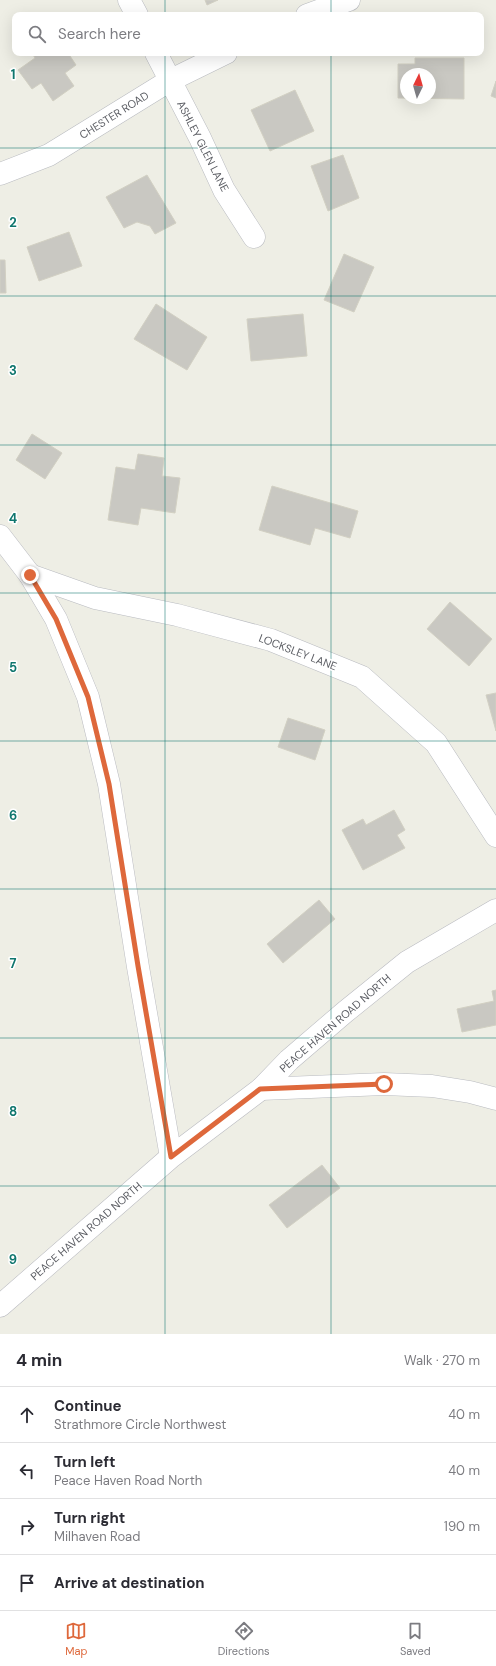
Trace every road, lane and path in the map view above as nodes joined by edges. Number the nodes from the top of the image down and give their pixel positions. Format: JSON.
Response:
{"nodes":[{"id":1,"x":129,"y":0,"type":"edge"},
{"id":2,"x":349,"y":0,"type":"edge"},
{"id":3,"x":135,"y":12,"type":"edge"},
{"id":4,"x":315,"y":12,"type":"edge"},
{"id":5,"x":157,"y":56,"type":"edge"},
{"id":6,"x":220,"y":56,"type":"edge"},
{"id":7,"x":169,"y":81,"type":"junction"},
{"id":8,"x":0,"y":174,"type":"edge"},
{"id":9,"x":254,"y":237,"type":"dead end"},
{"id":10,"x":0,"y":536,"type":"edge"},
{"id":11,"x":30,"y":575,"type":"junction"},
{"id":12,"x":496,"y":836,"type":"edge"},
{"id":13,"x":496,"y":910,"type":"edge"},
{"id":14,"x":260,"y":1089,"type":"junction"},
{"id":15,"x":496,"y":1099,"type":"edge"},
{"id":16,"x":171,"y":1157,"type":"junction"},
{"id":17,"x":0,"y":1306,"type":"edge"}],
"edges":[{"from":1,"to":3,"type":"street"},
{"from":2,"to":4,"type":"street"},
{"from":5,"to":7,"type":"street","name":"ASHLEY GLEN LANE"},
{"from":6,"to":7,"type":"street","name":"CHESTER ROAD"},
{"from":7,"to":8,"type":"street","name":"CHESTER ROAD"},
{"from":7,"to":9,"type":"street","name":"ASHLEY GLEN LANE"},
{"from":10,"to":11,"type":"street"},
{"from":11,"to":12,"type":"street","name":"LOCKSLEY LANE"},
{"from":11,"to":16,"type":"street"},
{"from":13,"to":14,"type":"street","name":"PEACE HAVEN ROAD NORTH"},
{"from":14,"to":15,"type":"street"},
{"from":14,"to":16,"type":"street","name":"PEACE HAVEN ROAD NORTH"},
{"from":16,"to":17,"type":"street","name":"PEACE HAVEN ROAD NORTH"}]}
